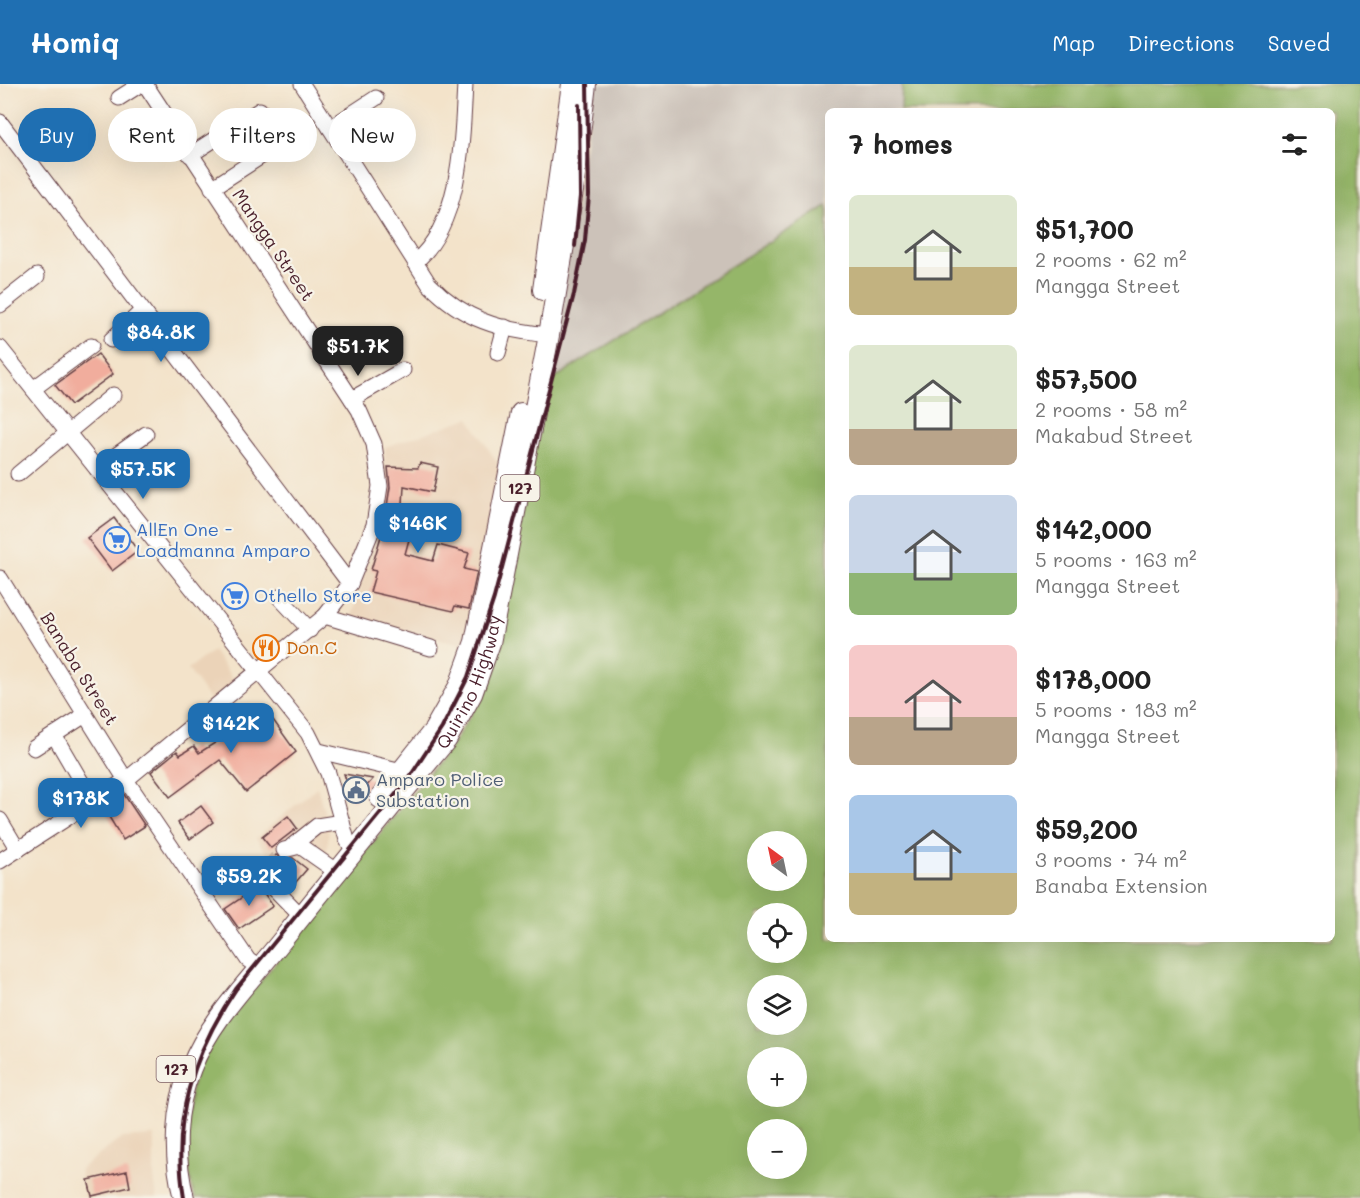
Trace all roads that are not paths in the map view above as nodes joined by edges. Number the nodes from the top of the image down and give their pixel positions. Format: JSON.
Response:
{"nodes":[{"id":1,"x":143,"y":84,"type":"edge"},
{"id":2,"x":302,"y":84,"type":"edge"},
{"id":3,"x":465,"y":84,"type":"edge"},
{"id":4,"x":572,"y":84,"type":"edge"},
{"id":5,"x":586,"y":84,"type":"edge"},
{"id":6,"x":119,"y":98,"type":"dead end"},
{"id":7,"x":376,"y":98,"type":"dead end"},
{"id":8,"x":159,"y":108,"type":"edge"},
{"id":9,"x":361,"y":108,"type":"edge"},
{"id":10,"x":0,"y":122,"type":"edge"},
{"id":11,"x":329,"y":126,"type":"edge"},
{"id":12,"x":195,"y":162,"type":"edge"},
{"id":13,"x":252,"y":162,"type":"edge"},
{"id":14,"x":352,"y":162,"type":"edge"},
{"id":15,"x":212,"y":188,"type":"junction"},
{"id":16,"x":415,"y":262,"type":"junction"},
{"id":17,"x":37,"y":276,"type":"dead end"},
{"id":18,"x":0,"y":305,"type":"edge"},
{"id":19,"x":142,"y":311,"type":"junction"},
{"id":20,"x":505,"y":327,"type":"junction"},
{"id":21,"x":543,"y":334,"type":"junction"},
{"id":22,"x":111,"y":340,"type":"dead end"},
{"id":23,"x":91,"y":346,"type":"dead end"},
{"id":24,"x":0,"y":348,"type":"edge"},
{"id":25,"x":498,"y":353,"type":"dead end"},
{"id":26,"x":403,"y":370,"type":"dead end"},
{"id":27,"x":33,"y":389,"type":"junction"},
{"id":28,"x":113,"y":395,"type":"dead end"},
{"id":29,"x":352,"y":399,"type":"junction"},
{"id":30,"x":68,"y":433,"type":"junction"},
{"id":31,"x":146,"y":434,"type":"dead end"},
{"id":32,"x":96,"y":469,"type":"junction"},
{"id":33,"x":18,"y":474,"type":"dead end"},
{"id":34,"x":0,"y":578,"type":"edge"},
{"id":35,"x":350,"y":584,"type":"junction"},
{"id":36,"x":279,"y":597,"type":"dead end"},
{"id":37,"x":325,"y":615,"type":"junction"},
{"id":38,"x":310,"y":630,"type":"junction"},
{"id":39,"x":431,"y":648,"type":"dead end"},
{"id":40,"x":259,"y":672,"type":"junction"},
{"id":41,"x":85,"y":715,"type":"junction"},
{"id":42,"x":54,"y":735,"type":"junction"},
{"id":43,"x":34,"y":748,"type":"dead end"},
{"id":44,"x":319,"y":751,"type":"junction"},
{"id":45,"x":402,"y":771,"type":"junction"},
{"id":46,"x":126,"y":780,"type":"junction"},
{"id":47,"x":93,"y":802,"type":"junction"},
{"id":48,"x":0,"y":820,"type":"edge"},
{"id":49,"x":348,"y":838,"type":"junction"},
{"id":50,"x":18,"y":850,"type":"junction"},
{"id":51,"x":0,"y":861,"type":"edge"},
{"id":52,"x":332,"y":868,"type":"junction"},
{"id":53,"x":267,"y":869,"type":"dead end"},
{"id":54,"x":297,"y":912,"type":"junction"},
{"id":55,"x":254,"y":964,"type":"junction"},
{"id":56,"x":170,"y":1198,"type":"edge"},
{"id":57,"x":184,"y":1198,"type":"edge"}],
"edges":[{"from":1,"to":6,"type":"street"},
{"from":1,"to":8,"type":"street","name":"Mangga Street"},
{"from":2,"to":11,"type":"street"},
{"from":3,"to":16,"type":"street"},
{"from":4,"to":21,"type":"main road","name":"Quirino Highway","number":"127"},
{"from":5,"to":21,"type":"main road","name":"Quirino Highway","number":"127"},
{"from":7,"to":9,"type":"street"},
{"from":10,"to":19,"type":"street"},
{"from":12,"to":15,"type":"street","name":"Mangga Street"},
{"from":13,"to":15,"type":"street"},
{"from":14,"to":16,"type":"street"},
{"from":15,"to":29,"type":"street","name":"Mangga Street"},
{"from":16,"to":20,"type":"street"},
{"from":17,"to":18,"type":"street"},
{"from":19,"to":22,"type":"street"},
{"from":19,"to":35,"type":"street"},
{"from":20,"to":21,"type":"street"},
{"from":20,"to":25,"type":"street"},
{"from":21,"to":45,"type":"main road","name":"Quirino Highway","number":"127"},
{"from":21,"to":49,"type":"main road","name":"Quirino Highway","number":"127"},
{"from":23,"to":27,"type":"street"},
{"from":24,"to":27,"type":"street"},
{"from":26,"to":29,"type":"street"},
{"from":27,"to":30,"type":"street"},
{"from":28,"to":30,"type":"street"},
{"from":29,"to":35,"type":"street","name":"Mangga Street"},
{"from":30,"to":32,"type":"street"},
{"from":30,"to":33,"type":"street"},
{"from":31,"to":32,"type":"street"},
{"from":32,"to":40,"type":"street"},
{"from":34,"to":41,"type":"street","name":"Banaba Street"},
{"from":35,"to":37,"type":"street","name":"Mangga Street"},
{"from":36,"to":38,"type":"street"},
{"from":37,"to":38,"type":"street","name":"Mangga Street"},
{"from":37,"to":39,"type":"street"},
{"from":38,"to":40,"type":"street","name":"Mangga Street"},
{"from":40,"to":44,"type":"street"},
{"from":40,"to":46,"type":"street","name":"Mangga Street"},
{"from":41,"to":42,"type":"street"},
{"from":41,"to":46,"type":"street","name":"Banaba Street"},
{"from":42,"to":43,"type":"street"},
{"from":42,"to":47,"type":"street"},
{"from":44,"to":45,"type":"street"},
{"from":44,"to":49,"type":"street"},
{"from":45,"to":49,"type":"main road","name":"Quirino Highway","number":"127"},
{"from":46,"to":47,"type":"street","name":"Mangga Street"},
{"from":46,"to":55,"type":"street","name":"Banaba Street"},
{"from":47,"to":50,"type":"street","name":"Mangga Street"},
{"from":48,"to":50,"type":"street"},
{"from":49,"to":52,"type":"main road","name":"Quirino Highway","number":"127"},
{"from":49,"to":52,"type":"street"},
{"from":50,"to":51,"type":"street","name":"Mangga Street"},
{"from":52,"to":54,"type":"main road","name":"Quirino Highway","number":"127"},
{"from":53,"to":54,"type":"street"},
{"from":54,"to":55,"type":"main road","name":"Quirino Highway","number":"127"},
{"from":55,"to":56,"type":"main road","name":"Quirino Highway","number":"127"},
{"from":55,"to":57,"type":"main road","name":"Quirino Highway","number":"127"}]}
